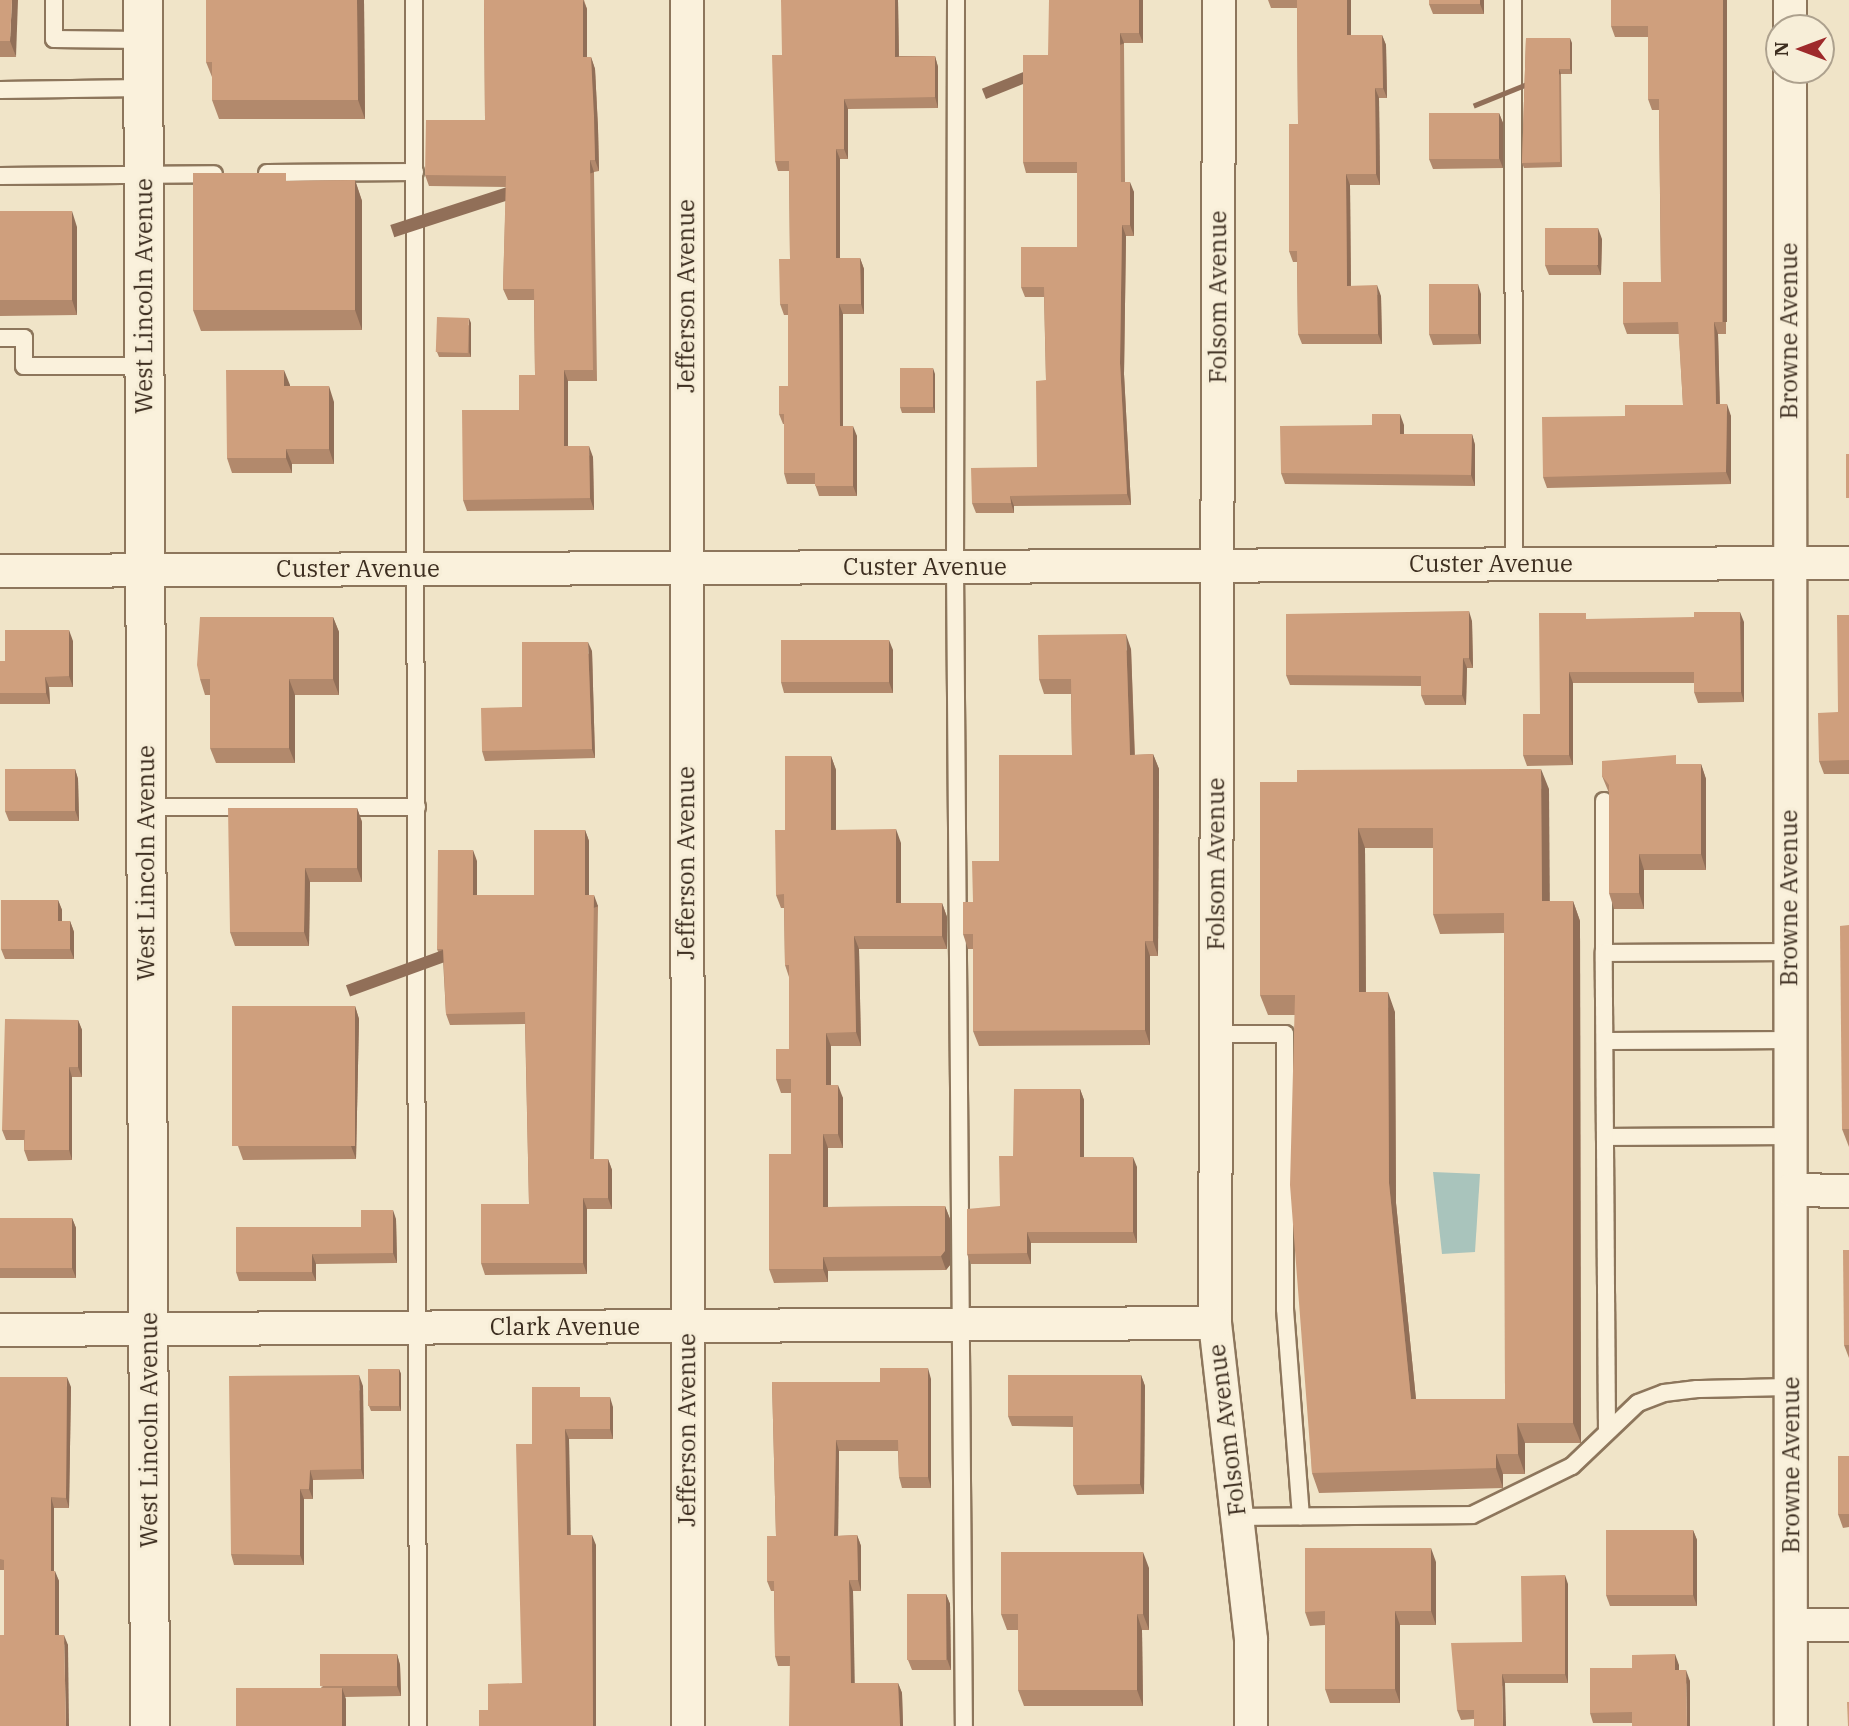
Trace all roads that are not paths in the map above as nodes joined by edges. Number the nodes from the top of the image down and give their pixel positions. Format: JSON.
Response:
{"nodes":[{"id":1,"x":54,"y":0,"type":"edge"},
{"id":2,"x":143,"y":0,"type":"edge"},
{"id":3,"x":414,"y":0,"type":"edge"},
{"id":4,"x":687,"y":0,"type":"edge"},
{"id":5,"x":956,"y":0,"type":"edge"},
{"id":6,"x":1219,"y":0,"type":"edge"},
{"id":7,"x":1513,"y":0,"type":"edge"},
{"id":8,"x":143,"y":40,"type":"junction"},
{"id":9,"x":1790,"y":84,"type":"edge"},
{"id":10,"x":143,"y":88,"type":"junction"},
{"id":11,"x":0,"y":90,"type":"edge"},
{"id":12,"x":415,"y":172,"type":"junction"},
{"id":13,"x":255,"y":173,"type":"edge"},
{"id":14,"x":143,"y":174,"type":"junction"},
{"id":15,"x":229,"y":174,"type":"edge"},
{"id":16,"x":0,"y":176,"type":"edge"},
{"id":17,"x":0,"y":338,"type":"edge"},
{"id":18,"x":144,"y":366,"type":"junction"},
{"id":19,"x":1788,"y":563,"type":"junction"},
{"id":20,"x":1849,"y":563,"type":"edge"},
{"id":21,"x":1514,"y":564,"type":"junction"},
{"id":22,"x":1217,"y":566,"type":"junction"},
{"id":23,"x":955,"y":567,"type":"junction"},
{"id":24,"x":685,"y":568,"type":"junction"},
{"id":25,"x":418,"y":569,"type":"junction"},
{"id":26,"x":144,"y":570,"type":"junction"},
{"id":27,"x":0,"y":571,"type":"edge"},
{"id":28,"x":1604,"y":801,"type":"edge"},
{"id":29,"x":145,"y":807,"type":"junction"},
{"id":30,"x":417,"y":807,"type":"junction"},
{"id":31,"x":1790,"y":952,"type":"junction"},
{"id":32,"x":1604,"y":953,"type":"junction"},
{"id":33,"x":1215,"y":1034,"type":"junction"},
{"id":34,"x":1790,"y":1040,"type":"junction"},
{"id":35,"x":1605,"y":1041,"type":"junction"},
{"id":36,"x":1790,"y":1136,"type":"junction"},
{"id":37,"x":1605,"y":1137,"type":"junction"},
{"id":38,"x":1791,"y":1190,"type":"junction"},
{"id":39,"x":1849,"y":1191,"type":"edge"},
{"id":40,"x":1215,"y":1324,"type":"junction"},
{"id":41,"x":964,"y":1325,"type":"junction"},
{"id":42,"x":687,"y":1327,"type":"junction"},
{"id":43,"x":415,"y":1328,"type":"junction"},
{"id":44,"x":0,"y":1330,"type":"edge"},
{"id":45,"x":148,"y":1330,"type":"junction"},
{"id":46,"x":1791,"y":1387,"type":"junction"},
{"id":47,"x":1607,"y":1431,"type":"junction"},
{"id":48,"x":1301,"y":1516,"type":"junction"},
{"id":49,"x":1237,"y":1517,"type":"junction"},
{"id":50,"x":1791,"y":1625,"type":"junction"},
{"id":51,"x":1849,"y":1625,"type":"edge"},
{"id":52,"x":149,"y":1726,"type":"edge"},
{"id":53,"x":418,"y":1726,"type":"edge"},
{"id":54,"x":688,"y":1726,"type":"edge"},
{"id":55,"x":964,"y":1726,"type":"edge"},
{"id":56,"x":1251,"y":1726,"type":"edge"},
{"id":57,"x":1791,"y":1726,"type":"edge"}],
"edges":[{"from":1,"to":8,"type":"lane"},
{"from":2,"to":8,"type":"main road","name":"West Lincoln Avenue"},
{"from":3,"to":12,"type":"lane"},
{"from":4,"to":24,"type":"street","name":"Jefferson Avenue"},
{"from":5,"to":23,"type":"lane"},
{"from":6,"to":22,"type":"street","name":"Folsom Avenue"},
{"from":7,"to":21,"type":"lane"},
{"from":8,"to":10,"type":"main road","name":"West Lincoln Avenue"},
{"from":9,"to":19,"type":"street","name":"Browne Avenue"},
{"from":10,"to":11,"type":"lane"},
{"from":10,"to":14,"type":"main road","name":"West Lincoln Avenue"},
{"from":12,"to":13,"type":"lane"},
{"from":12,"to":25,"type":"lane"},
{"from":14,"to":15,"type":"lane"},
{"from":14,"to":16,"type":"lane"},
{"from":14,"to":18,"type":"main road","name":"West Lincoln Avenue"},
{"from":17,"to":18,"type":"lane"},
{"from":18,"to":26,"type":"main road","name":"West Lincoln Avenue"},
{"from":19,"to":20,"type":"street","name":"Custer Avenue"},
{"from":19,"to":21,"type":"street","name":"Custer Avenue"},
{"from":19,"to":31,"type":"street","name":"Browne Avenue"},
{"from":21,"to":22,"type":"street","name":"Custer Avenue"},
{"from":22,"to":23,"type":"street","name":"Custer Avenue"},
{"from":22,"to":33,"type":"street","name":"Folsom Avenue"},
{"from":23,"to":24,"type":"street","name":"Custer Avenue"},
{"from":23,"to":41,"type":"lane"},
{"from":24,"to":25,"type":"street","name":"Custer Avenue"},
{"from":24,"to":42,"type":"street","name":"Jefferson Avenue"},
{"from":25,"to":26,"type":"street","name":"Custer Avenue"},
{"from":25,"to":30,"type":"lane"},
{"from":26,"to":27,"type":"street","name":"Custer Avenue"},
{"from":26,"to":29,"type":"main road","name":"West Lincoln Avenue"},
{"from":28,"to":32,"type":"lane"},
{"from":29,"to":30,"type":"lane"},
{"from":29,"to":45,"type":"main road","name":"West Lincoln Avenue"},
{"from":30,"to":43,"type":"lane"},
{"from":31,"to":32,"type":"lane"},
{"from":31,"to":34,"type":"street","name":"Browne Avenue"},
{"from":32,"to":35,"type":"lane"},
{"from":33,"to":40,"type":"street","name":"Folsom Avenue"},
{"from":33,"to":48,"type":"lane"},
{"from":34,"to":35,"type":"lane"},
{"from":34,"to":36,"type":"street","name":"Browne Avenue"},
{"from":35,"to":37,"type":"lane"},
{"from":36,"to":37,"type":"lane"},
{"from":36,"to":38,"type":"street","name":"Browne Avenue"},
{"from":37,"to":47,"type":"lane"},
{"from":38,"to":39,"type":"street"},
{"from":38,"to":46,"type":"street","name":"Browne Avenue"},
{"from":40,"to":41,"type":"street","name":"Clark Avenue"},
{"from":40,"to":49,"type":"street","name":"Folsom Avenue"},
{"from":41,"to":42,"type":"street","name":"Clark Avenue"},
{"from":41,"to":55,"type":"lane"},
{"from":42,"to":43,"type":"street","name":"Clark Avenue"},
{"from":42,"to":54,"type":"street","name":"Jefferson Avenue"},
{"from":43,"to":45,"type":"street","name":"Clark Avenue"},
{"from":43,"to":53,"type":"lane"},
{"from":44,"to":45,"type":"street","name":"Clark Avenue"},
{"from":45,"to":52,"type":"main road","name":"West Lincoln Avenue"},
{"from":46,"to":47,"type":"lane"},
{"from":46,"to":50,"type":"street","name":"Browne Avenue"},
{"from":47,"to":48,"type":"lane"},
{"from":48,"to":49,"type":"lane"},
{"from":49,"to":56,"type":"street","name":"Folsom Avenue"},
{"from":50,"to":51,"type":"street"},
{"from":50,"to":57,"type":"street","name":"Browne Avenue"}]}
